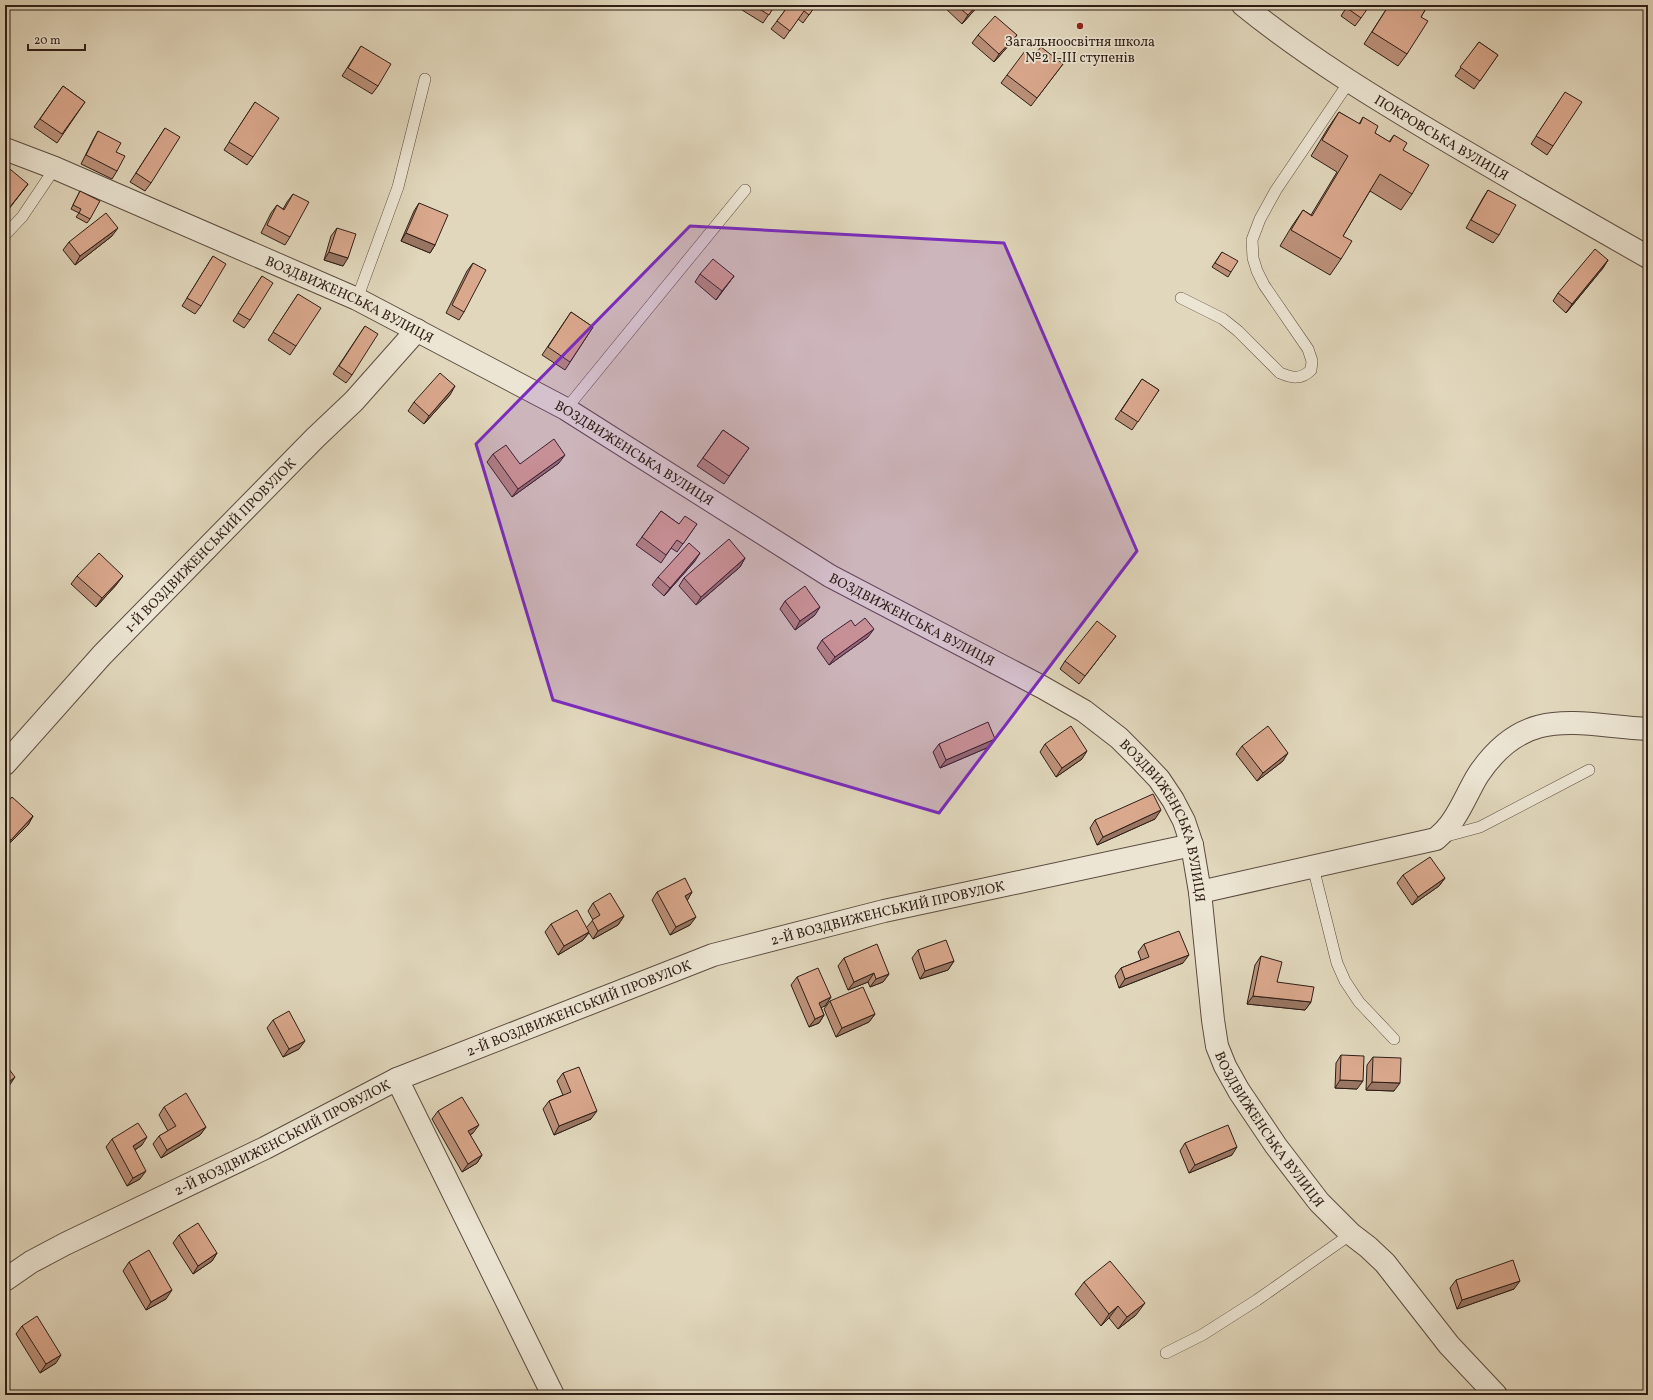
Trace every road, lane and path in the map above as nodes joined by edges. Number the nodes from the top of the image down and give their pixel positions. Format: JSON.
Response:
{"nodes":[{"id":1,"x":1243,"y":5,"type":"edge"},
{"id":2,"x":426,"y":79,"type":"dead end"},
{"id":3,"x":1349,"y":82,"type":"junction"},
{"id":4,"x":5,"y":149,"type":"edge"},
{"id":5,"x":55,"y":168,"type":"junction"},
{"id":6,"x":745,"y":190,"type":"dead end"},
{"id":7,"x":5,"y":235,"type":"edge"},
{"id":8,"x":1648,"y":257,"type":"edge"},
{"id":9,"x":1181,"y":298,"type":"dead end"},
{"id":10,"x":357,"y":299,"type":"junction"},
{"id":11,"x":418,"y":330,"type":"junction"},
{"id":12,"x":566,"y":409,"type":"junction"},
{"id":13,"x":1648,"y":729,"type":"edge"},
{"id":14,"x":5,"y":764,"type":"edge"},
{"id":15,"x":1589,"y":770,"type":"dead end"},
{"id":16,"x":1436,"y":839,"type":"junction"},
{"id":17,"x":1192,"y":845,"type":"junction"},
{"id":18,"x":1313,"y":867,"type":"junction"},
{"id":19,"x":1200,"y":892,"type":"junction"},
{"id":20,"x":1394,"y":1038,"type":"dead end"},
{"id":21,"x":397,"y":1079,"type":"junction"},
{"id":22,"x":1351,"y":1234,"type":"junction"},
{"id":23,"x":5,"y":1280,"type":"edge"},
{"id":24,"x":1166,"y":1354,"type":"dead end"},
{"id":25,"x":553,"y":1395,"type":"edge"},
{"id":26,"x":1496,"y":1395,"type":"edge"}],
"edges":[{"from":1,"to":3,"type":"street","name":"ПОКРОВСЬКА ВУЛИЦЯ"},
{"from":2,"to":10,"type":"lane"},
{"from":3,"to":8,"type":"street","name":"ПОКРОВСЬКА ВУЛИЦЯ"},
{"from":3,"to":9,"type":"lane"},
{"from":4,"to":5,"type":"street","name":"ВОЗДВИЖЕНСЬКА ВУЛИЦЯ"},
{"from":5,"to":7,"type":"lane"},
{"from":5,"to":10,"type":"street","name":"ВОЗДВИЖЕНСЬКА ВУЛИЦЯ"},
{"from":6,"to":12,"type":"lane"},
{"from":10,"to":11,"type":"street","name":"ВОЗДВИЖЕНСЬКА ВУЛИЦЯ"},
{"from":11,"to":12,"type":"street","name":"ВОЗДВИЖЕНСЬКА ВУЛИЦЯ"},
{"from":11,"to":14,"type":"street","name":"1-Й ВОЗДВИЖЕНСЬКИЙ ПРОВУЛОК"},
{"from":12,"to":17,"type":"street","name":"ВОЗДВИЖЕНСЬКА ВУЛИЦЯ"},
{"from":13,"to":16,"type":"street"},
{"from":15,"to":16,"type":"lane"},
{"from":16,"to":18,"type":"street"},
{"from":17,"to":19,"type":"street","name":"ВОЗДВИЖЕНСЬКА ВУЛИЦЯ"},
{"from":17,"to":21,"type":"street","name":"2-Й ВОЗДВИЖЕНСЬКИЙ ПРОВУЛОК"},
{"from":18,"to":19,"type":"street"},
{"from":18,"to":20,"type":"lane"},
{"from":19,"to":22,"type":"street","name":"ВОЗДВИЖЕНСЬКА ВУЛИЦЯ"},
{"from":21,"to":23,"type":"street","name":"2-Й ВОЗДВИЖЕНСЬКИЙ ПРОВУЛОК"},
{"from":21,"to":25,"type":"street"},
{"from":22,"to":24,"type":"lane"},
{"from":22,"to":26,"type":"street","name":"ВОЗДВИЖЕНСЬКА ВУЛИЦЯ"}]}
